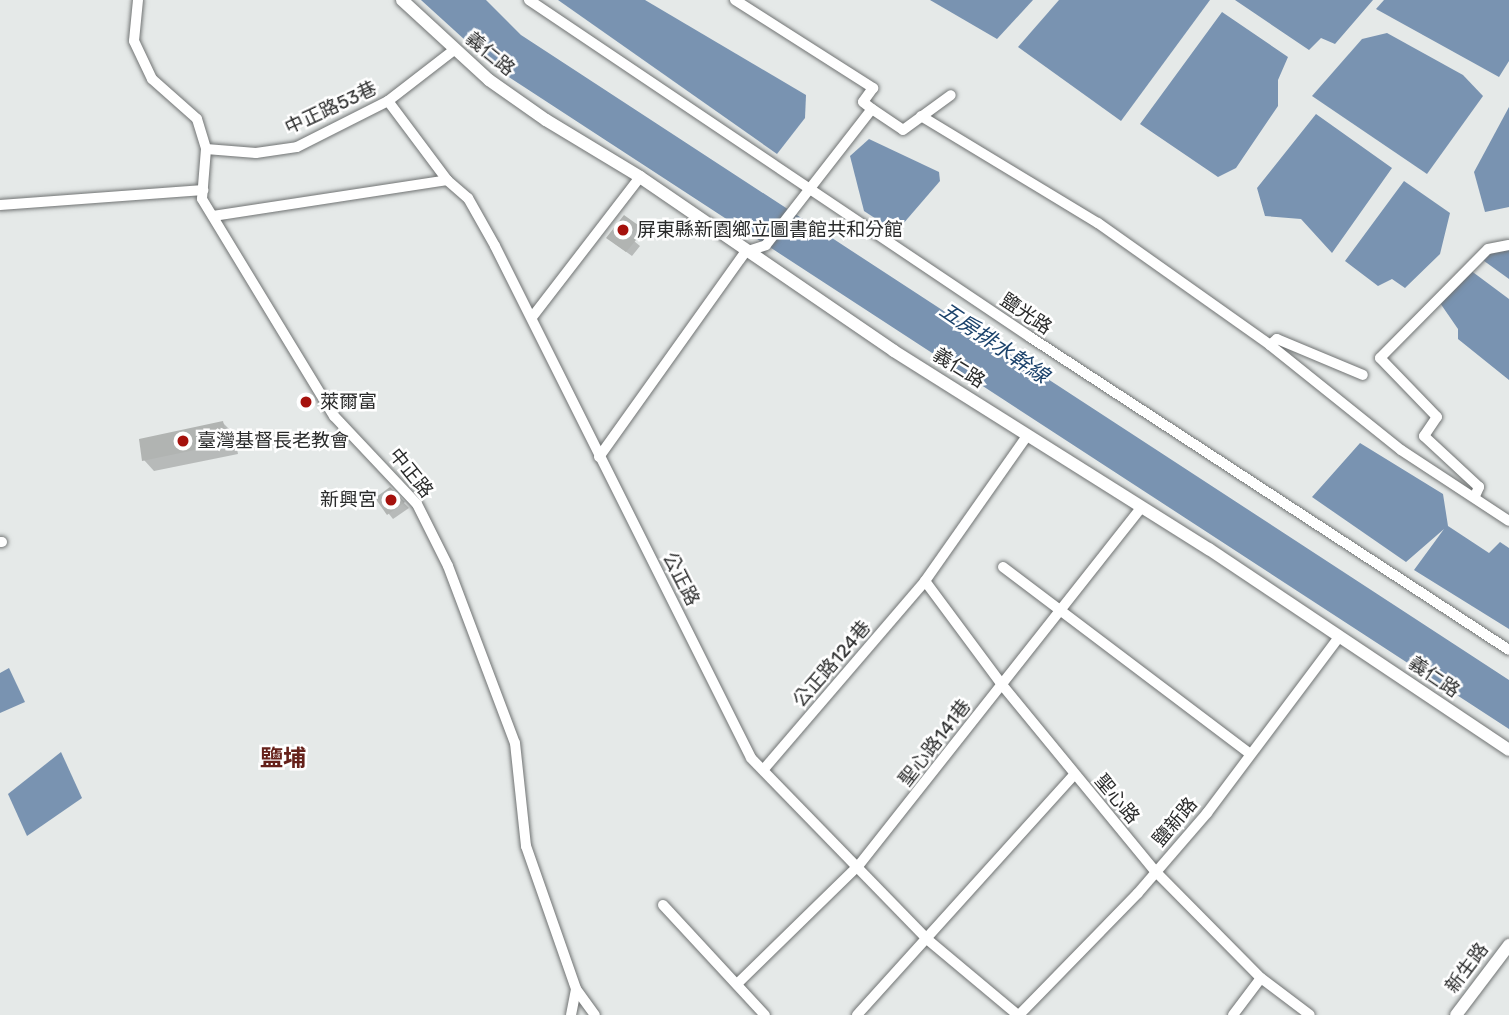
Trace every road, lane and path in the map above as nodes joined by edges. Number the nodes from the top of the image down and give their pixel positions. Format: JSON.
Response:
{"nodes":[{"id":1,"x":138,"y":0,"type":"edge"},
{"id":2,"x":402,"y":0,"type":"edge"},
{"id":3,"x":529,"y":0,"type":"edge"},
{"id":4,"x":735,"y":0,"type":"edge"},
{"id":5,"x":454,"y":50,"type":"junction"},
{"id":6,"x":951,"y":95,"type":"dead end"},
{"id":7,"x":388,"y":101,"type":"junction"},
{"id":8,"x":872,"y":109,"type":"junction"},
{"id":9,"x":922,"y":116,"type":"junction"},
{"id":10,"x":206,"y":149,"type":"junction"},
{"id":11,"x":640,"y":177,"type":"junction"},
{"id":12,"x":447,"y":180,"type":"junction"},
{"id":13,"x":202,"y":190,"type":"junction"},
{"id":14,"x":810,"y":190,"type":"junction"},
{"id":15,"x":0,"y":205,"type":"edge"},
{"id":16,"x":213,"y":216,"type":"junction"},
{"id":17,"x":1509,"y":245,"type":"edge"},
{"id":18,"x":745,"y":253,"type":"junction"},
{"id":19,"x":533,"y":316,"type":"junction"},
{"id":20,"x":1270,"y":345,"type":"junction"},
{"id":21,"x":1363,"y":375,"type":"dead end"},
{"id":22,"x":1027,"y":436,"type":"junction"},
{"id":23,"x":599,"y":457,"type":"junction"},
{"id":24,"x":1475,"y":496,"type":"junction"},
{"id":25,"x":1142,"y":507,"type":"junction"},
{"id":26,"x":1509,"y":521,"type":"edge"},
{"id":27,"x":1003,"y":567,"type":"dead end"},
{"id":28,"x":925,"y":581,"type":"junction"},
{"id":29,"x":1060,"y":611,"type":"junction"},
{"id":30,"x":1339,"y":637,"type":"junction"},
{"id":31,"x":1509,"y":650,"type":"edge"},
{"id":32,"x":1003,"y":686,"type":"junction"},
{"id":33,"x":1509,"y":750,"type":"edge"},
{"id":34,"x":1248,"y":753,"type":"junction"},
{"id":35,"x":764,"y":769,"type":"junction"},
{"id":36,"x":1074,"y":775,"type":"junction"},
{"id":37,"x":859,"y":865,"type":"junction"},
{"id":38,"x":1156,"y":872,"type":"junction"},
{"id":39,"x":663,"y":905,"type":"dead end"},
{"id":40,"x":927,"y":939,"type":"junction"},
{"id":41,"x":1509,"y":945,"type":"edge"},
{"id":42,"x":1261,"y":978,"type":"junction"},
{"id":43,"x":737,"y":984,"type":"junction"},
{"id":44,"x":576,"y":989,"type":"junction"},
{"id":45,"x":571,"y":1015,"type":"edge"},
{"id":46,"x":595,"y":1015,"type":"edge"},
{"id":47,"x":765,"y":1015,"type":"edge"},
{"id":48,"x":857,"y":1015,"type":"edge"},
{"id":49,"x":1019,"y":1015,"type":"edge"},
{"id":50,"x":1233,"y":1015,"type":"edge"},
{"id":51,"x":1310,"y":1015,"type":"edge"},
{"id":52,"x":1455,"y":1015,"type":"edge"}],
"edges":[{"from":1,"to":10,"type":"street","name":"中正路"},
{"from":2,"to":5,"type":"street","name":"義仁路"},
{"from":3,"to":14,"type":"street","name":"鹽光路"},
{"from":4,"to":8,"type":"street"},
{"from":5,"to":7,"type":"street","name":"中正路53巷"},
{"from":5,"to":11,"type":"street","name":"義仁路"},
{"from":6,"to":9,"type":"street"},
{"from":7,"to":10,"type":"street","name":"中正路53巷"},
{"from":7,"to":12,"type":"street","name":"公正路"},
{"from":8,"to":9,"type":"street"},
{"from":8,"to":14,"type":"street"},
{"from":9,"to":20,"type":"street"},
{"from":10,"to":13,"type":"street","name":"中正路"},
{"from":11,"to":18,"type":"street","name":"義仁路"},
{"from":11,"to":19,"type":"street"},
{"from":12,"to":16,"type":"street"},
{"from":12,"to":19,"type":"street","name":"公正路"},
{"from":13,"to":15,"type":"street"},
{"from":13,"to":16,"type":"street","name":"中正路"},
{"from":14,"to":18,"type":"street"},
{"from":14,"to":31,"type":"street","name":"鹽光路"},
{"from":16,"to":44,"type":"street","name":"中正路"},
{"from":17,"to":24,"type":"street"},
{"from":18,"to":22,"type":"street","name":"義仁路"},
{"from":18,"to":23,"type":"street"},
{"from":19,"to":23,"type":"street","name":"公正路"},
{"from":20,"to":21,"type":"street"},
{"from":20,"to":24,"type":"street"},
{"from":22,"to":25,"type":"street","name":"義仁路"},
{"from":22,"to":28,"type":"street","name":"公正路124巷"},
{"from":23,"to":35,"type":"street","name":"公正路"},
{"from":24,"to":26,"type":"street"},
{"from":25,"to":29,"type":"street","name":"聖心路141巷"},
{"from":25,"to":30,"type":"street","name":"義仁路"},
{"from":27,"to":29,"type":"street"},
{"from":28,"to":32,"type":"street","name":"聖心路"},
{"from":28,"to":35,"type":"street","name":"公正路124巷"},
{"from":29,"to":32,"type":"street","name":"聖心路141巷"},
{"from":29,"to":34,"type":"street"},
{"from":30,"to":33,"type":"street","name":"義仁路"},
{"from":30,"to":34,"type":"street","name":"鹽新路"},
{"from":32,"to":36,"type":"street","name":"聖心路"},
{"from":32,"to":37,"type":"street","name":"聖心路141巷"},
{"from":34,"to":38,"type":"street","name":"鹽新路"},
{"from":35,"to":37,"type":"street","name":"公正路"},
{"from":36,"to":38,"type":"street","name":"聖心路"},
{"from":36,"to":40,"type":"street"},
{"from":37,"to":40,"type":"street","name":"公正路"},
{"from":37,"to":43,"type":"street","name":"聖心路141巷"},
{"from":38,"to":42,"type":"street","name":"聖心路"},
{"from":38,"to":49,"type":"street","name":"鹽新路"},
{"from":39,"to":43,"type":"street"},
{"from":40,"to":48,"type":"street"},
{"from":40,"to":49,"type":"street","name":"公正路"},
{"from":41,"to":52,"type":"street","name":"新生路"},
{"from":42,"to":50,"type":"street"},
{"from":42,"to":51,"type":"street","name":"聖心路"},
{"from":43,"to":47,"type":"street"},
{"from":44,"to":45,"type":"street"},
{"from":44,"to":46,"type":"street","name":"中正路"}]}
